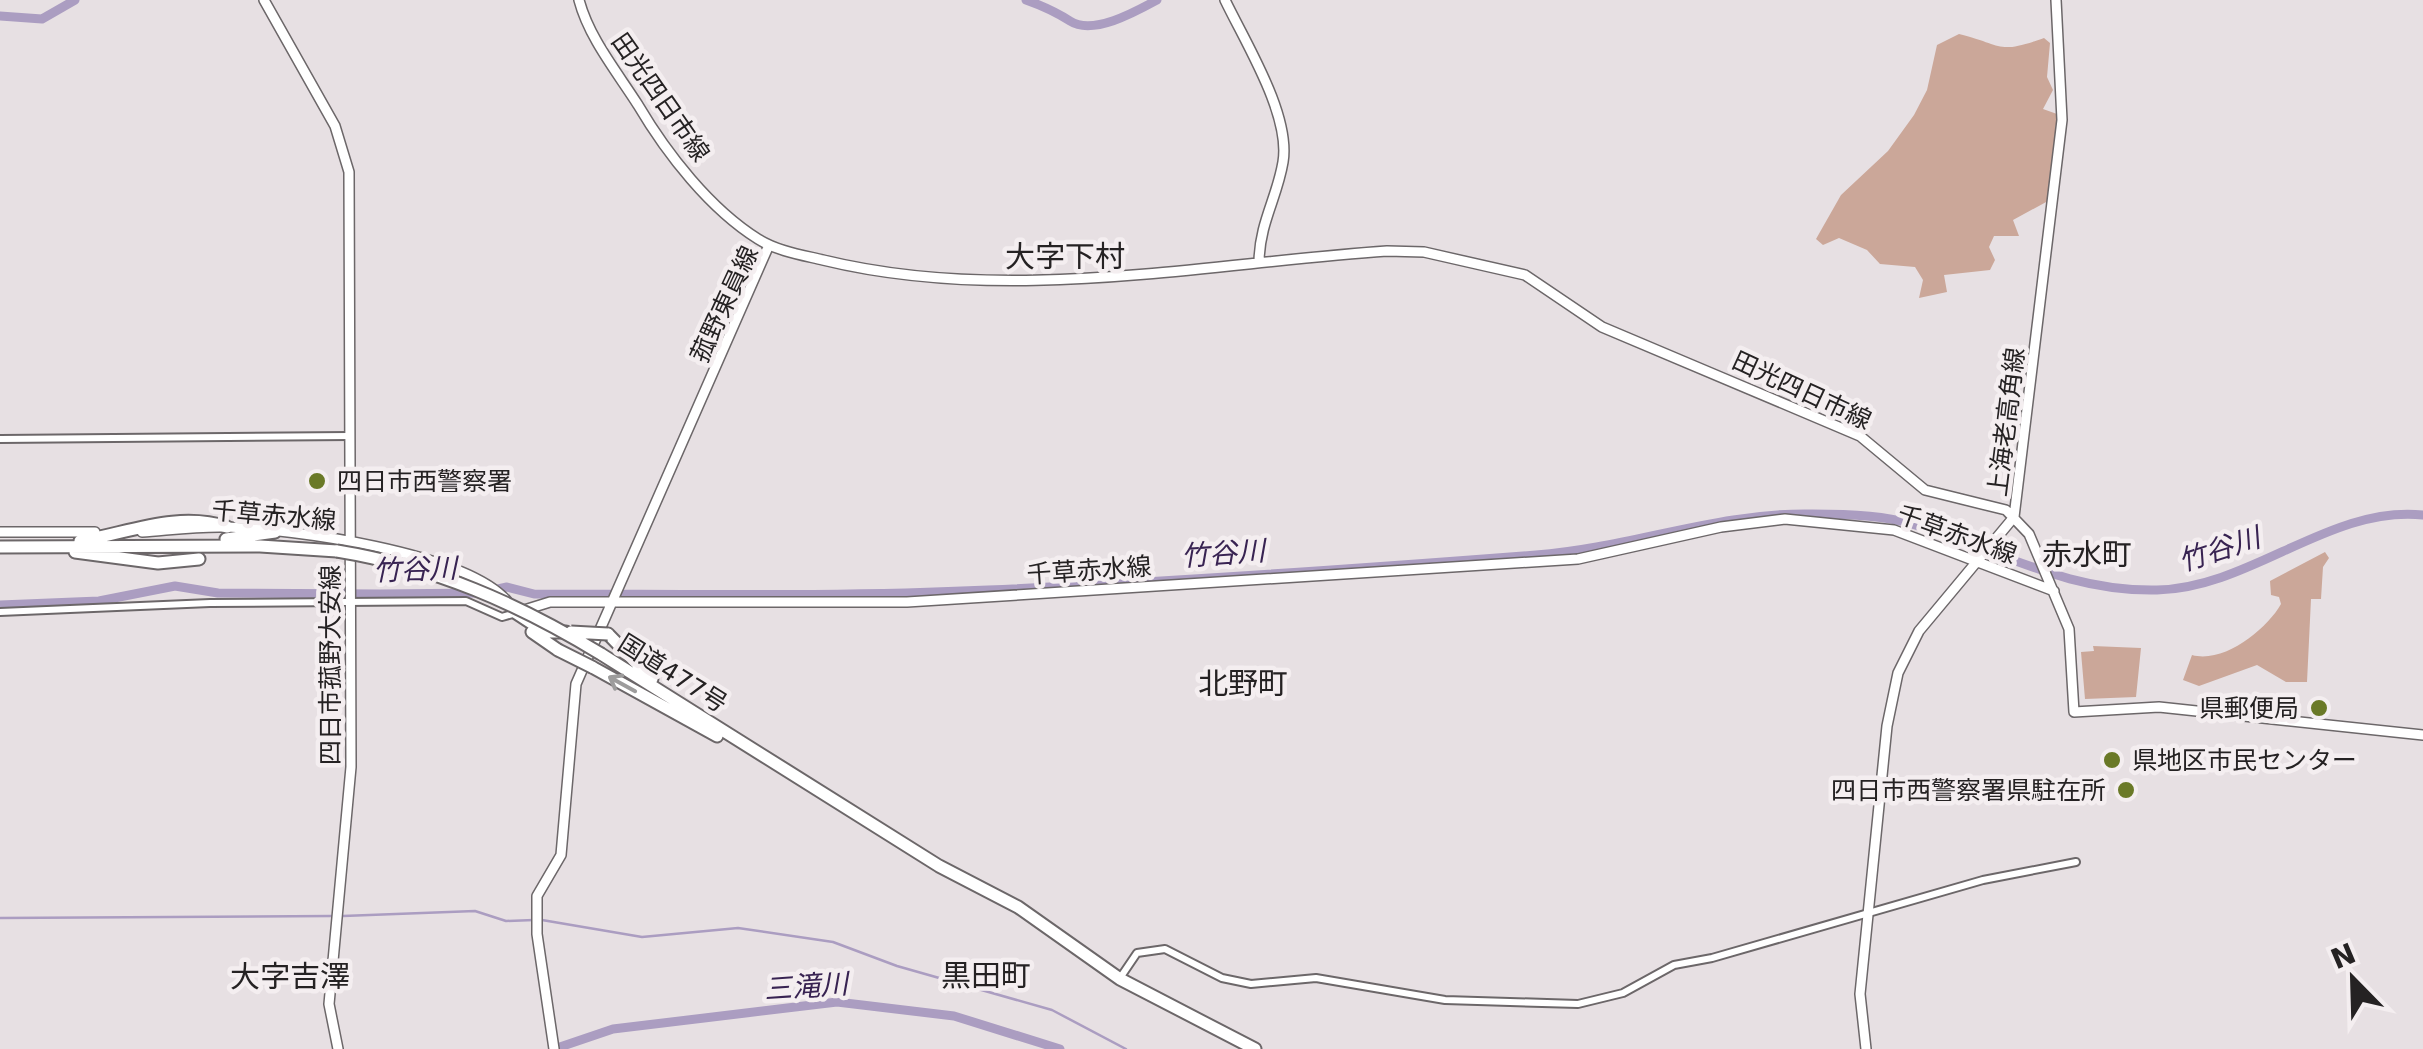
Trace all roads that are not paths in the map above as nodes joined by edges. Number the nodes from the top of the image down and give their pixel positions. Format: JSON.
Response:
{"nodes":[{"id":1,"x":264,"y":0,"type":"edge"},
{"id":2,"x":579,"y":0,"type":"edge"},
{"id":3,"x":1225,"y":0,"type":"edge"},
{"id":4,"x":2056,"y":0,"type":"edge"},
{"id":5,"x":769,"y":246,"type":"junction"},
{"id":6,"x":1259,"y":261,"type":"junction"},
{"id":7,"x":350,"y":436,"type":"junction"},
{"id":8,"x":0,"y":439,"type":"edge"},
{"id":9,"x":2014,"y":517,"type":"junction"},
{"id":10,"x":0,"y":532,"type":"edge"},
{"id":11,"x":95,"y":532,"type":"dead end"},
{"id":12,"x":132,"y":532,"type":"dead end"},
{"id":13,"x":275,"y":532,"type":"joint"},
{"id":14,"x":227,"y":533,"type":"junction"},
{"id":15,"x":350,"y":542,"type":"junction"},
{"id":16,"x":0,"y":547,"type":"edge"},
{"id":17,"x":46,"y":547,"type":"junction"},
{"id":18,"x":199,"y":559,"type":"dead end"},
{"id":19,"x":1980,"y":561,"type":"junction"},
{"id":20,"x":2053,"y":588,"type":"junction"},
{"id":21,"x":614,"y":597,"type":"junction"},
{"id":22,"x":350,"y":602,"type":"junction"},
{"id":23,"x":0,"y":612,"type":"edge"},
{"id":24,"x":516,"y":614,"type":"junction"},
{"id":25,"x":2423,"y":735,"type":"edge"},
{"id":26,"x":770,"y":762,"type":"junction"},
{"id":27,"x":2076,"y":862,"type":"dead end"},
{"id":28,"x":1868,"y":912,"type":"junction"},
{"id":29,"x":1120,"y":979,"type":"junction"},
{"id":30,"x":338,"y":1049,"type":"edge"},
{"id":31,"x":554,"y":1049,"type":"edge"},
{"id":32,"x":1255,"y":1049,"type":"edge"},
{"id":33,"x":1866,"y":1049,"type":"edge"}],
"edges":[{"from":1,"to":7,"type":"main road","name":"四日市菰野大安線"},
{"from":2,"to":5,"type":"main road","name":"田光四日市線"},
{"from":3,"to":6,"type":"main road"},
{"from":4,"to":9,"type":"main road","name":"上海老高角線"},
{"from":5,"to":6,"type":"main road","name":"菰野東員線"},
{"from":5,"to":21,"type":"main road","name":"菰野東員線"},
{"from":6,"to":9,"type":"main road","name":"田光四日市線"},
{"from":7,"to":8,"type":"street"},
{"from":7,"to":15,"type":"main road","name":"四日市菰野大安線"},
{"from":9,"to":19,"type":"main road","name":"上海老高角線"},
{"from":9,"to":20,"type":"main road"},
{"from":10,"to":11,"type":"main road"},
{"from":12,"to":14,"type":"main road","name":"千草赤水線"},
{"from":13,"to":14,"type":"highway"},
{"from":13,"to":15,"type":"main road","name":"千草赤水線"},
{"from":14,"to":17,"type":"highway"},
{"from":15,"to":22,"type":"main road","name":"四日市菰野大安線"},
{"from":15,"to":24,"type":"main road","name":"千草赤水線"},
{"from":16,"to":17,"type":"highway","name":"国道477号"},
{"from":17,"to":18,"type":"highway"},
{"from":17,"to":26,"type":"highway","name":"国道477号","bridge":true},
{"from":19,"to":20,"type":"main road","name":"千草赤水線"},
{"from":19,"to":21,"type":"main road","name":"千草赤水線"},
{"from":19,"to":28,"type":"main road","name":"上海老高角線"},
{"from":20,"to":25,"type":"main road"},
{"from":21,"to":24,"type":"main road","name":"千草赤水線"},
{"from":21,"to":31,"type":"main road","name":"菰野東員線"},
{"from":22,"to":23,"type":"street"},
{"from":22,"to":24,"type":"street"},
{"from":22,"to":30,"type":"main road","name":"四日市菰野大安線"},
{"from":26,"to":24,"type":"highway","one_way":true,"bridge":true},
{"from":24,"to":26,"type":"highway","bridge":true},
{"from":26,"to":29,"type":"highway","name":"国道477号"},
{"from":27,"to":28,"type":"street"},
{"from":28,"to":29,"type":"street"},
{"from":28,"to":33,"type":"main road","name":"上海老高角線"},
{"from":29,"to":32,"type":"highway","name":"国道477号"}]}
